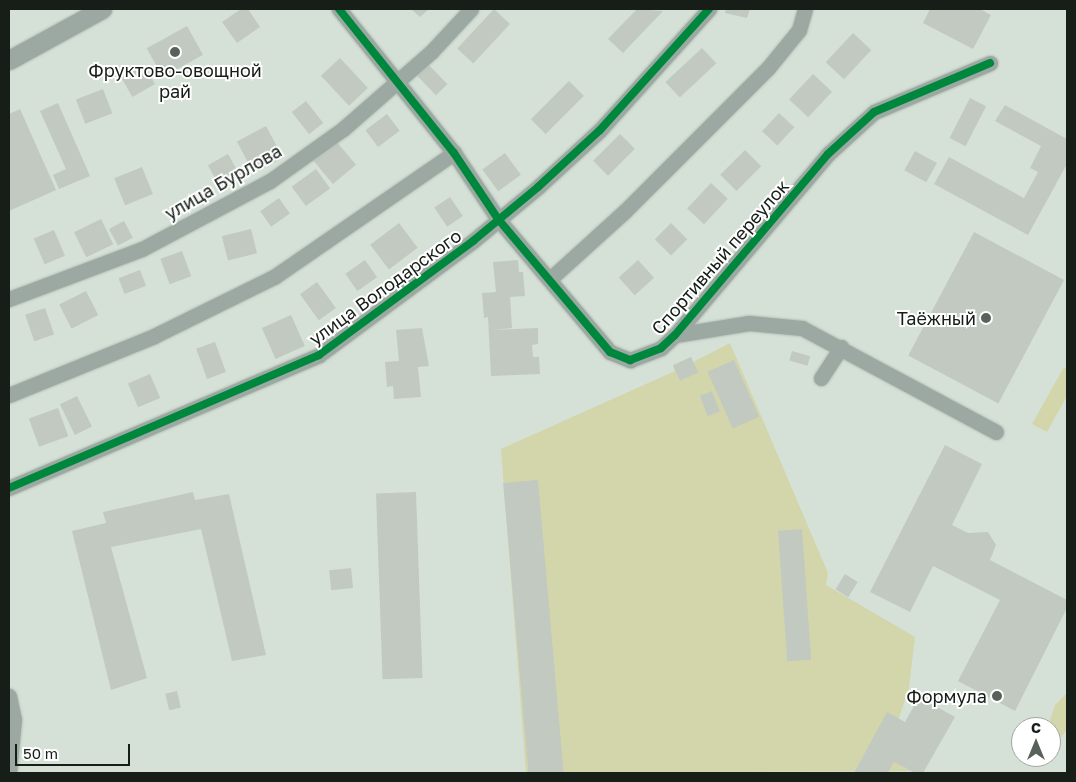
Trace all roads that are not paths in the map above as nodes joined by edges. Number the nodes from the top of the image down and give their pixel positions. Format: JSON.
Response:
{"nodes":[{"id":1,"x":102,"y":9,"type":"edge"},
{"id":2,"x":339,"y":9,"type":"edge"},
{"id":3,"x":471,"y":9,"type":"edge"},
{"id":4,"x":709,"y":9,"type":"edge"},
{"id":5,"x":805,"y":9,"type":"edge"},
{"id":6,"x":9,"y":60,"type":"edge"},
{"id":7,"x":990,"y":63,"type":"dead end"},
{"id":8,"x":396,"y":83,"type":"junction"},
{"id":9,"x":454,"y":153,"type":"junction"},
{"id":10,"x":498,"y":219,"type":"junction"},
{"id":11,"x":550,"y":280,"type":"junction"},
{"id":12,"x":9,"y":299,"type":"edge"},
{"id":13,"x":675,"y":335,"type":"junction"},
{"id":14,"x":841,"y":347,"type":"junction"},
{"id":15,"x":821,"y":378,"type":"dead end"},
{"id":16,"x":9,"y":395,"type":"edge"},
{"id":17,"x":996,"y":432,"type":"dead end"},
{"id":18,"x":9,"y":488,"type":"edge"},
{"id":19,"x":9,"y":696,"type":"edge"},
{"id":20,"x":9,"y":773,"type":"edge"}],
"edges":[{"from":1,"to":6,"type":"street"},
{"from":2,"to":8,"type":"street","name":"Спортивный переулок"},
{"from":3,"to":8,"type":"street","name":"улица Бурлова"},
{"from":4,"to":10,"type":"street","name":"улица Володарского"},
{"from":5,"to":11,"type":"street"},
{"from":7,"to":13,"type":"street","name":"Спортивный переулок"},
{"from":8,"to":9,"type":"street","name":"Спортивный переулок"},
{"from":8,"to":12,"type":"street","name":"улица Бурлова"},
{"from":9,"to":10,"type":"street","name":"Спортивный переулок"},
{"from":9,"to":16,"type":"street"},
{"from":10,"to":11,"type":"street","name":"Спортивный переулок"},
{"from":10,"to":18,"type":"street","name":"улица Володарского"},
{"from":11,"to":13,"type":"street","name":"Спортивный переулок"},
{"from":13,"to":14,"type":"street"},
{"from":14,"to":15,"type":"street"},
{"from":14,"to":17,"type":"street"},
{"from":19,"to":20,"type":"street"}]}
